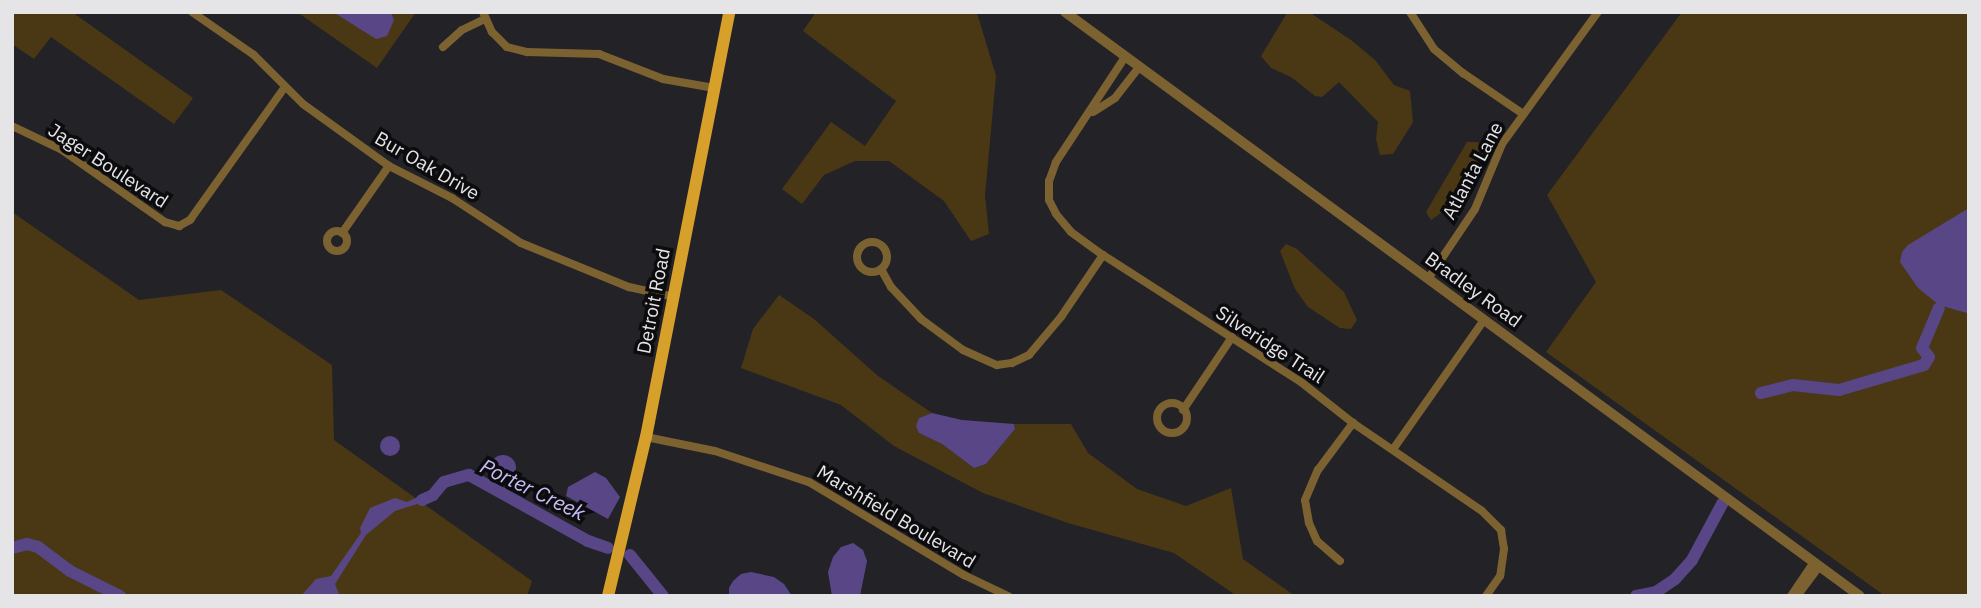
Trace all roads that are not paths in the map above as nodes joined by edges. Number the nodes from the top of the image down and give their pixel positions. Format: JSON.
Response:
{"nodes":[{"id":1,"x":192,"y":12,"type":"edge"},
{"id":2,"x":729,"y":12,"type":"edge"},
{"id":3,"x":1065,"y":12,"type":"edge"},
{"id":4,"x":1410,"y":12,"type":"edge"},
{"id":5,"x":1598,"y":12,"type":"edge"},
{"id":6,"x":484,"y":16,"type":"edge"},
{"id":7,"x":443,"y":47,"type":"dead end"},
{"id":8,"x":1125,"y":57,"type":"junction"},
{"id":9,"x":1139,"y":67,"type":"junction"},
{"id":10,"x":285,"y":86,"type":"junction"},
{"id":11,"x":714,"y":88,"type":"junction"},
{"id":12,"x":1091,"y":114,"type":"junction"},
{"id":13,"x":1524,"y":114,"type":"junction"},
{"id":14,"x":12,"y":126,"type":"edge"},
{"id":15,"x":389,"y":166,"type":"junction"},
{"id":16,"x":342,"y":233,"type":"dead end"},
{"id":17,"x":1103,"y":255,"type":"junction"},
{"id":18,"x":881,"y":269,"type":"dead end"},
{"id":19,"x":1428,"y":279,"type":"junction"},
{"id":20,"x":674,"y":298,"type":"junction"},
{"id":21,"x":1484,"y":320,"type":"junction"},
{"id":22,"x":1232,"y":337,"type":"junction"},
{"id":23,"x":1184,"y":410,"type":"dead end"},
{"id":24,"x":1353,"y":423,"type":"junction"},
{"id":25,"x":646,"y":437,"type":"junction"},
{"id":26,"x":1394,"y":448,"type":"junction"},
{"id":27,"x":1340,"y":561,"type":"dead end"},
{"id":28,"x":1817,"y":564,"type":"junction"},
{"id":29,"x":608,"y":596,"type":"edge"},
{"id":30,"x":1007,"y":596,"type":"edge"},
{"id":31,"x":1486,"y":596,"type":"edge"},
{"id":32,"x":1791,"y":596,"type":"edge"},
{"id":33,"x":1797,"y":596,"type":"edge"},
{"id":34,"x":1860,"y":596,"type":"edge"}],
"edges":[{"from":1,"to":10,"type":"street","name":"Bur Oak Drive"},
{"from":2,"to":11,"type":"main road","name":"Detroit Road"},
{"from":3,"to":8,"type":"street","name":"Bradley Road"},
{"from":4,"to":13,"type":"street"},
{"from":5,"to":13,"type":"street","name":"Atlanta Lane"},
{"from":6,"to":7,"type":"street"},
{"from":6,"to":11,"type":"street"},
{"from":8,"to":9,"type":"street","name":"Bradley Road"},
{"from":8,"to":12,"type":"street","name":"Silveridge Trail"},
{"from":9,"to":12,"type":"street","name":"Silveridge Trail"},
{"from":9,"to":19,"type":"street","name":"Bradley Road"},
{"from":10,"to":14,"type":"street","name":"Jager Boulevard"},
{"from":10,"to":15,"type":"street","name":"Bur Oak Drive"},
{"from":11,"to":20,"type":"main road","name":"Detroit Road"},
{"from":12,"to":17,"type":"street","name":"Silveridge Trail"},
{"from":13,"to":19,"type":"street","name":"Atlanta Lane"},
{"from":15,"to":16,"type":"street"},
{"from":15,"to":20,"type":"street","name":"Bur Oak Drive"},
{"from":17,"to":18,"type":"street"},
{"from":17,"to":22,"type":"street","name":"Silveridge Trail"},
{"from":19,"to":21,"type":"street","name":"Bradley Road"},
{"from":20,"to":25,"type":"main road","name":"Detroit Road"},
{"from":21,"to":26,"type":"street"},
{"from":21,"to":28,"type":"street","name":"Bradley Road"},
{"from":22,"to":23,"type":"street"},
{"from":22,"to":24,"type":"street","name":"Silveridge Trail"},
{"from":24,"to":26,"type":"street","name":"Silveridge Trail"},
{"from":24,"to":27,"type":"street"},
{"from":25,"to":29,"type":"main road","name":"Detroit Road"},
{"from":25,"to":30,"type":"street","name":"Marshfield Boulevard"},
{"from":26,"to":31,"type":"street","name":"Silveridge Trail"},
{"from":28,"to":32,"type":"street"},
{"from":28,"to":33,"type":"street"},
{"from":28,"to":34,"type":"street","name":"Bradley Road"}]}
